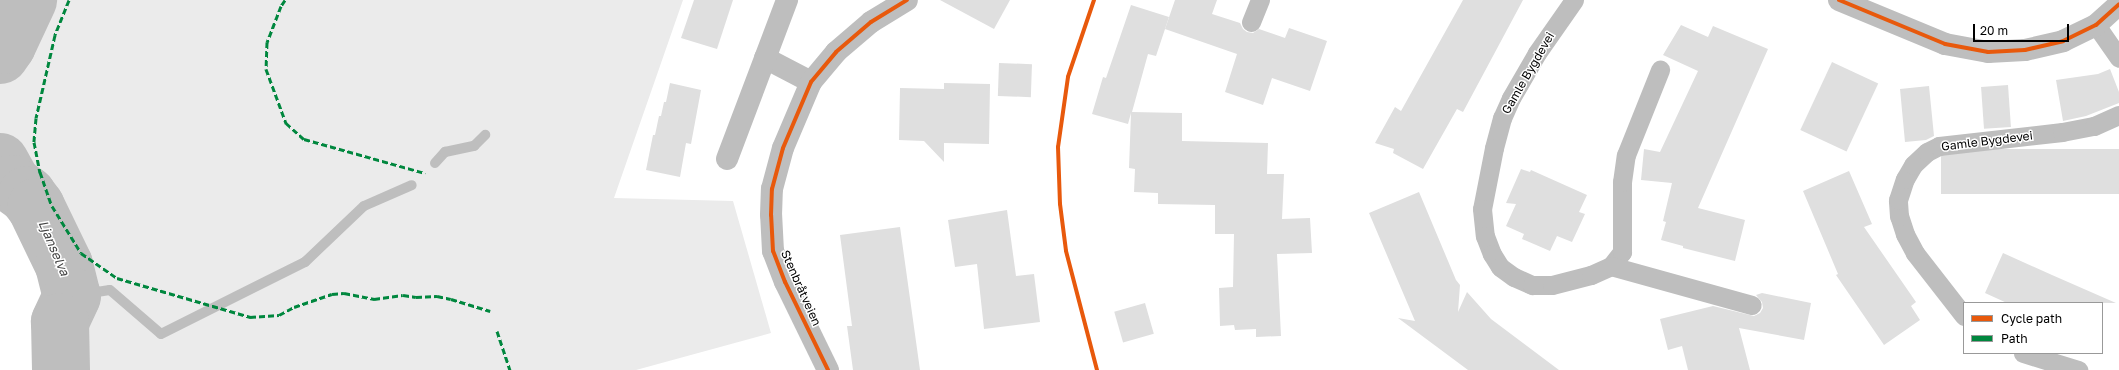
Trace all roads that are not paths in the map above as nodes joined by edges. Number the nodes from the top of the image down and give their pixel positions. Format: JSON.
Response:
{"nodes":[{"id":1,"x":787,"y":0,"type":"edge"},
{"id":2,"x":907,"y":0,"type":"edge"},
{"id":3,"x":1260,"y":0,"type":"edge"},
{"id":4,"x":1574,"y":0,"type":"edge"},
{"id":5,"x":1839,"y":0,"type":"edge"},
{"id":6,"x":2119,"y":4,"type":"edge"},
{"id":7,"x":1251,"y":22,"type":"dead end"},
{"id":8,"x":2096,"y":25,"type":"junction"},
{"id":9,"x":765,"y":58,"type":"junction"},
{"id":10,"x":2119,"y":58,"type":"edge"},
{"id":11,"x":1660,"y":70,"type":"dead end"},
{"id":12,"x":811,"y":82,"type":"junction"},
{"id":13,"x":2119,"y":115,"type":"edge"},
{"id":14,"x":727,"y":159,"type":"dead end"},
{"id":15,"x":1611,"y":266,"type":"junction"},
{"id":16,"x":1752,"y":305,"type":"dead end"},
{"id":17,"x":1963,"y":315,"type":"edge"},
{"id":18,"x":2026,"y":354,"type":"edge"},
{"id":19,"x":828,"y":370,"type":"edge"},
{"id":20,"x":2078,"y":370,"type":"edge"}],
"edges":[{"from":1,"to":9,"type":"street"},
{"from":2,"to":12,"type":"street","name":"Stenbråtveien"},
{"from":3,"to":7,"type":"lane"},
{"from":4,"to":15,"type":"lane","name":"Gamle Bygdevei"},
{"from":5,"to":8,"type":"street"},
{"from":6,"to":8,"type":"street"},
{"from":8,"to":10,"type":"lane"},
{"from":9,"to":12,"type":"street"},
{"from":9,"to":14,"type":"street"},
{"from":11,"to":15,"type":"lane"},
{"from":12,"to":19,"type":"street","name":"Stenbråtveien"},
{"from":13,"to":17,"type":"lane","name":"Gamle Bygdevei"},
{"from":15,"to":16,"type":"lane"},
{"from":18,"to":20,"type":"lane"}]}
